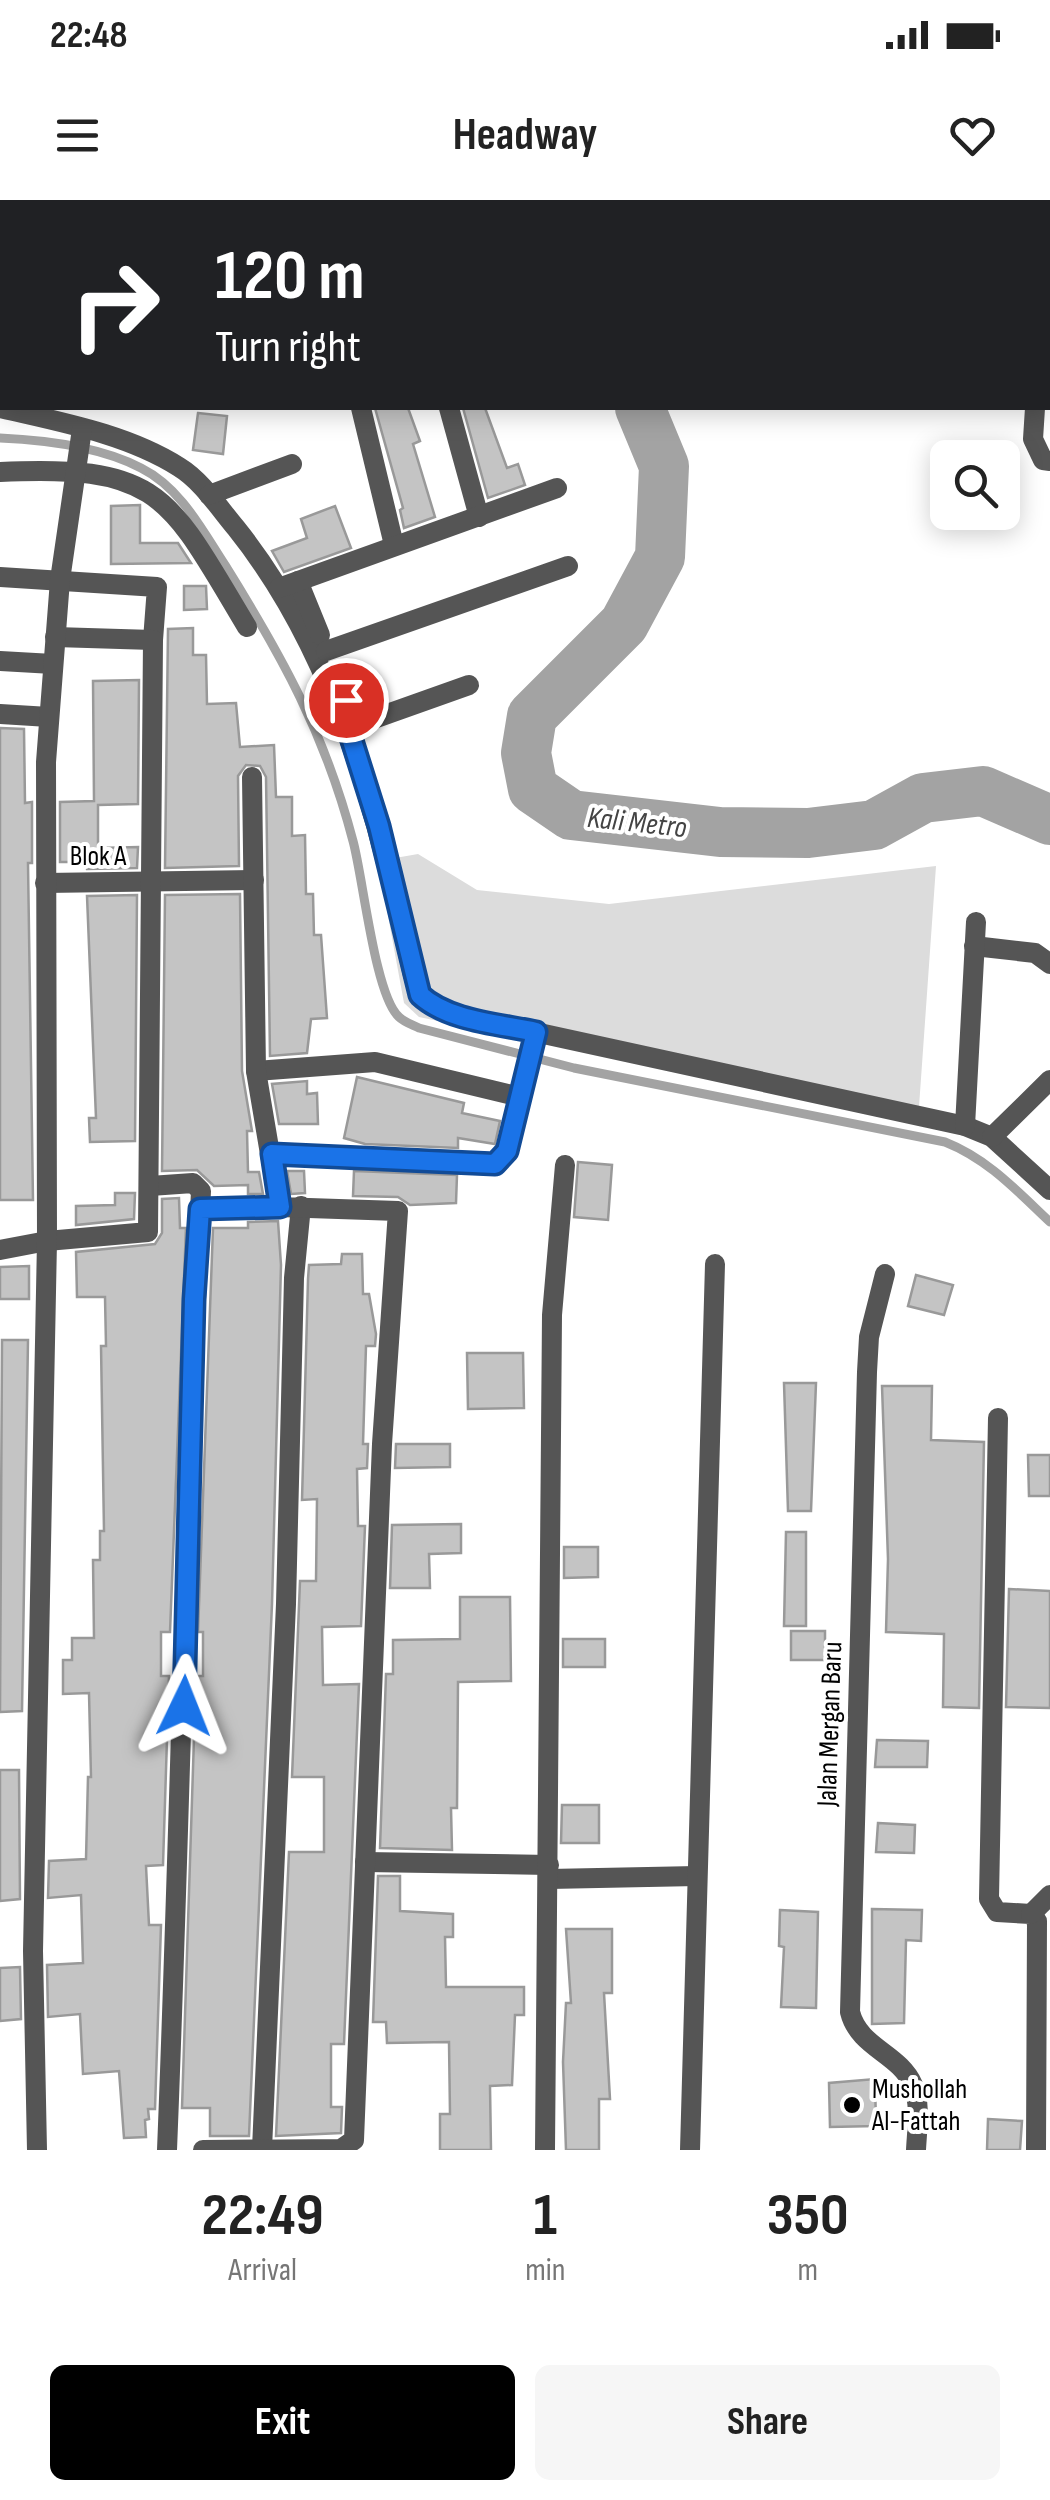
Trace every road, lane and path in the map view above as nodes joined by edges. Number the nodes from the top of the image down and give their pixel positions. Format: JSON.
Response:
{"nodes":[{"id":1,"x":361,"y":410,"type":"edge"},
{"id":2,"x":450,"y":410,"type":"edge"},
{"id":3,"x":1035,"y":410,"type":"edge"},
{"id":4,"x":5,"y":411,"type":"edge"},
{"id":5,"x":81,"y":432,"type":"junction"},
{"id":6,"x":1050,"y":461,"type":"edge"},
{"id":7,"x":292,"y":464,"type":"dead end"},
{"id":8,"x":75,"y":465,"type":"junction"},
{"id":9,"x":0,"y":472,"type":"edge"},
{"id":10,"x":557,"y":488,"type":"dead end"},
{"id":11,"x":209,"y":496,"type":"junction"},
{"id":12,"x":479,"y":516,"type":"junction"},
{"id":13,"x":394,"y":545,"type":"junction"},
{"id":14,"x":568,"y":566,"type":"dead end"},
{"id":15,"x":0,"y":577,"type":"edge"},
{"id":16,"x":60,"y":580,"type":"junction"},
{"id":17,"x":288,"y":584,"type":"junction"},
{"id":18,"x":246,"y":627,"type":"dead end"},
{"id":19,"x":55,"y":637,"type":"junction"},
{"id":20,"x":153,"y":640,"type":"junction"},
{"id":21,"x":326,"y":651,"type":"junction"},
{"id":22,"x":0,"y":661,"type":"edge"},
{"id":23,"x":53,"y":664,"type":"junction"},
{"id":24,"x":470,"y":685,"type":"dead end"},
{"id":25,"x":0,"y":714,"type":"edge"},
{"id":26,"x":49,"y":717,"type":"junction"},
{"id":27,"x":352,"y":727,"type":"junction"},
{"id":28,"x":252,"y":777,"type":"dead end"},
{"id":29,"x":254,"y":880,"type":"junction"},
{"id":30,"x":45,"y":883,"type":"junction"},
{"id":31,"x":151,"y":883,"type":"junction"},
{"id":32,"x":976,"y":922,"type":"dead end"},
{"id":33,"x":974,"y":946,"type":"junction"},
{"id":34,"x":1050,"y":964,"type":"edge"},
{"id":35,"x":534,"y":1038,"type":"junction"},
{"id":36,"x":256,"y":1072,"type":"junction"},
{"id":37,"x":1050,"y":1080,"type":"edge"},
{"id":38,"x":520,"y":1098,"type":"junction"},
{"id":39,"x":964,"y":1126,"type":"junction"},
{"id":40,"x":992,"y":1137,"type":"junction"},
{"id":41,"x":272,"y":1154,"type":"junction"},
{"id":42,"x":566,"y":1165,"type":"dead end"},
{"id":43,"x":1047,"y":1182,"type":"edge"},
{"id":44,"x":150,"y":1186,"type":"junction"},
{"id":45,"x":302,"y":1206,"type":"junction"},
{"id":46,"x":280,"y":1207,"type":"junction"},
{"id":47,"x":200,"y":1209,"type":"junction"},
{"id":48,"x":46,"y":1241,"type":"junction"},
{"id":49,"x":0,"y":1250,"type":"edge"},
{"id":50,"x":715,"y":1264,"type":"dead end"},
{"id":51,"x":885,"y":1274,"type":"dead end"},
{"id":52,"x":998,"y":1418,"type":"dead end"},
{"id":53,"x":365,"y":1862,"type":"junction"},
{"id":54,"x":549,"y":1872,"type":"junction"},
{"id":55,"x":697,"y":1876,"type":"junction"},
{"id":56,"x":1050,"y":1895,"type":"edge"},
{"id":57,"x":1031,"y":1914,"type":"junction"},
{"id":58,"x":262,"y":2149,"type":"edge"},
{"id":59,"x":37,"y":2150,"type":"edge"},
{"id":60,"x":167,"y":2150,"type":"edge"},
{"id":61,"x":204,"y":2150,"type":"edge"},
{"id":62,"x":545,"y":2150,"type":"edge"},
{"id":63,"x":690,"y":2150,"type":"edge"},
{"id":64,"x":916,"y":2150,"type":"edge"},
{"id":65,"x":1036,"y":2150,"type":"edge"}],
"edges":[{"from":1,"to":13,"type":"street"},
{"from":2,"to":12,"type":"street"},
{"from":3,"to":6,"type":"street"},
{"from":4,"to":5,"type":"street"},
{"from":5,"to":8,"type":"street"},
{"from":5,"to":11,"type":"street"},
{"from":7,"to":11,"type":"street"},
{"from":8,"to":9,"type":"street"},
{"from":8,"to":16,"type":"street"},
{"from":8,"to":18,"type":"street"},
{"from":10,"to":12,"type":"street"},
{"from":11,"to":17,"type":"street"},
{"from":12,"to":13,"type":"street"},
{"from":13,"to":17,"type":"street"},
{"from":14,"to":21,"type":"street"},
{"from":15,"to":16,"type":"street"},
{"from":16,"to":19,"type":"street"},
{"from":16,"to":20,"type":"street"},
{"from":17,"to":21,"type":"street"},
{"from":17,"to":27,"type":"street"},
{"from":19,"to":20,"type":"street"},
{"from":19,"to":23,"type":"street"},
{"from":20,"to":31,"type":"street"},
{"from":21,"to":27,"type":"street"},
{"from":22,"to":23,"type":"street"},
{"from":23,"to":26,"type":"street"},
{"from":24,"to":27,"type":"street"},
{"from":25,"to":26,"type":"street"},
{"from":26,"to":30,"type":"street"},
{"from":27,"to":35,"type":"street"},
{"from":28,"to":29,"type":"street"},
{"from":29,"to":31,"type":"street","name":"Blok A"},
{"from":29,"to":36,"type":"street"},
{"from":30,"to":31,"type":"street","name":"Blok A"},
{"from":30,"to":48,"type":"street"},
{"from":31,"to":44,"type":"street"},
{"from":32,"to":33,"type":"street"},
{"from":33,"to":34,"type":"street"},
{"from":33,"to":39,"type":"street"},
{"from":35,"to":38,"type":"street"},
{"from":35,"to":39,"type":"street"},
{"from":36,"to":38,"type":"street"},
{"from":36,"to":41,"type":"street"},
{"from":37,"to":40,"type":"street"},
{"from":38,"to":41,"type":"street"},
{"from":39,"to":40,"type":"street"},
{"from":40,"to":43,"type":"street"},
{"from":41,"to":46,"type":"street"},
{"from":42,"to":54,"type":"street"},
{"from":44,"to":47,"type":"street"},
{"from":44,"to":48,"type":"street"},
{"from":45,"to":46,"type":"street"},
{"from":45,"to":53,"type":"street"},
{"from":45,"to":58,"type":"street"},
{"from":46,"to":47,"type":"street"},
{"from":47,"to":60,"type":"street"},
{"from":48,"to":49,"type":"street"},
{"from":48,"to":59,"type":"street"},
{"from":50,"to":55,"type":"street"},
{"from":51,"to":64,"type":"street","name":"Jalan Mergan Baru"},
{"from":52,"to":57,"type":"street"},
{"from":53,"to":54,"type":"street"},
{"from":53,"to":58,"type":"street"},
{"from":54,"to":55,"type":"street"},
{"from":54,"to":62,"type":"street"},
{"from":55,"to":63,"type":"street"},
{"from":56,"to":57,"type":"street"},
{"from":57,"to":65,"type":"street"},
{"from":58,"to":61,"type":"street"}]}
